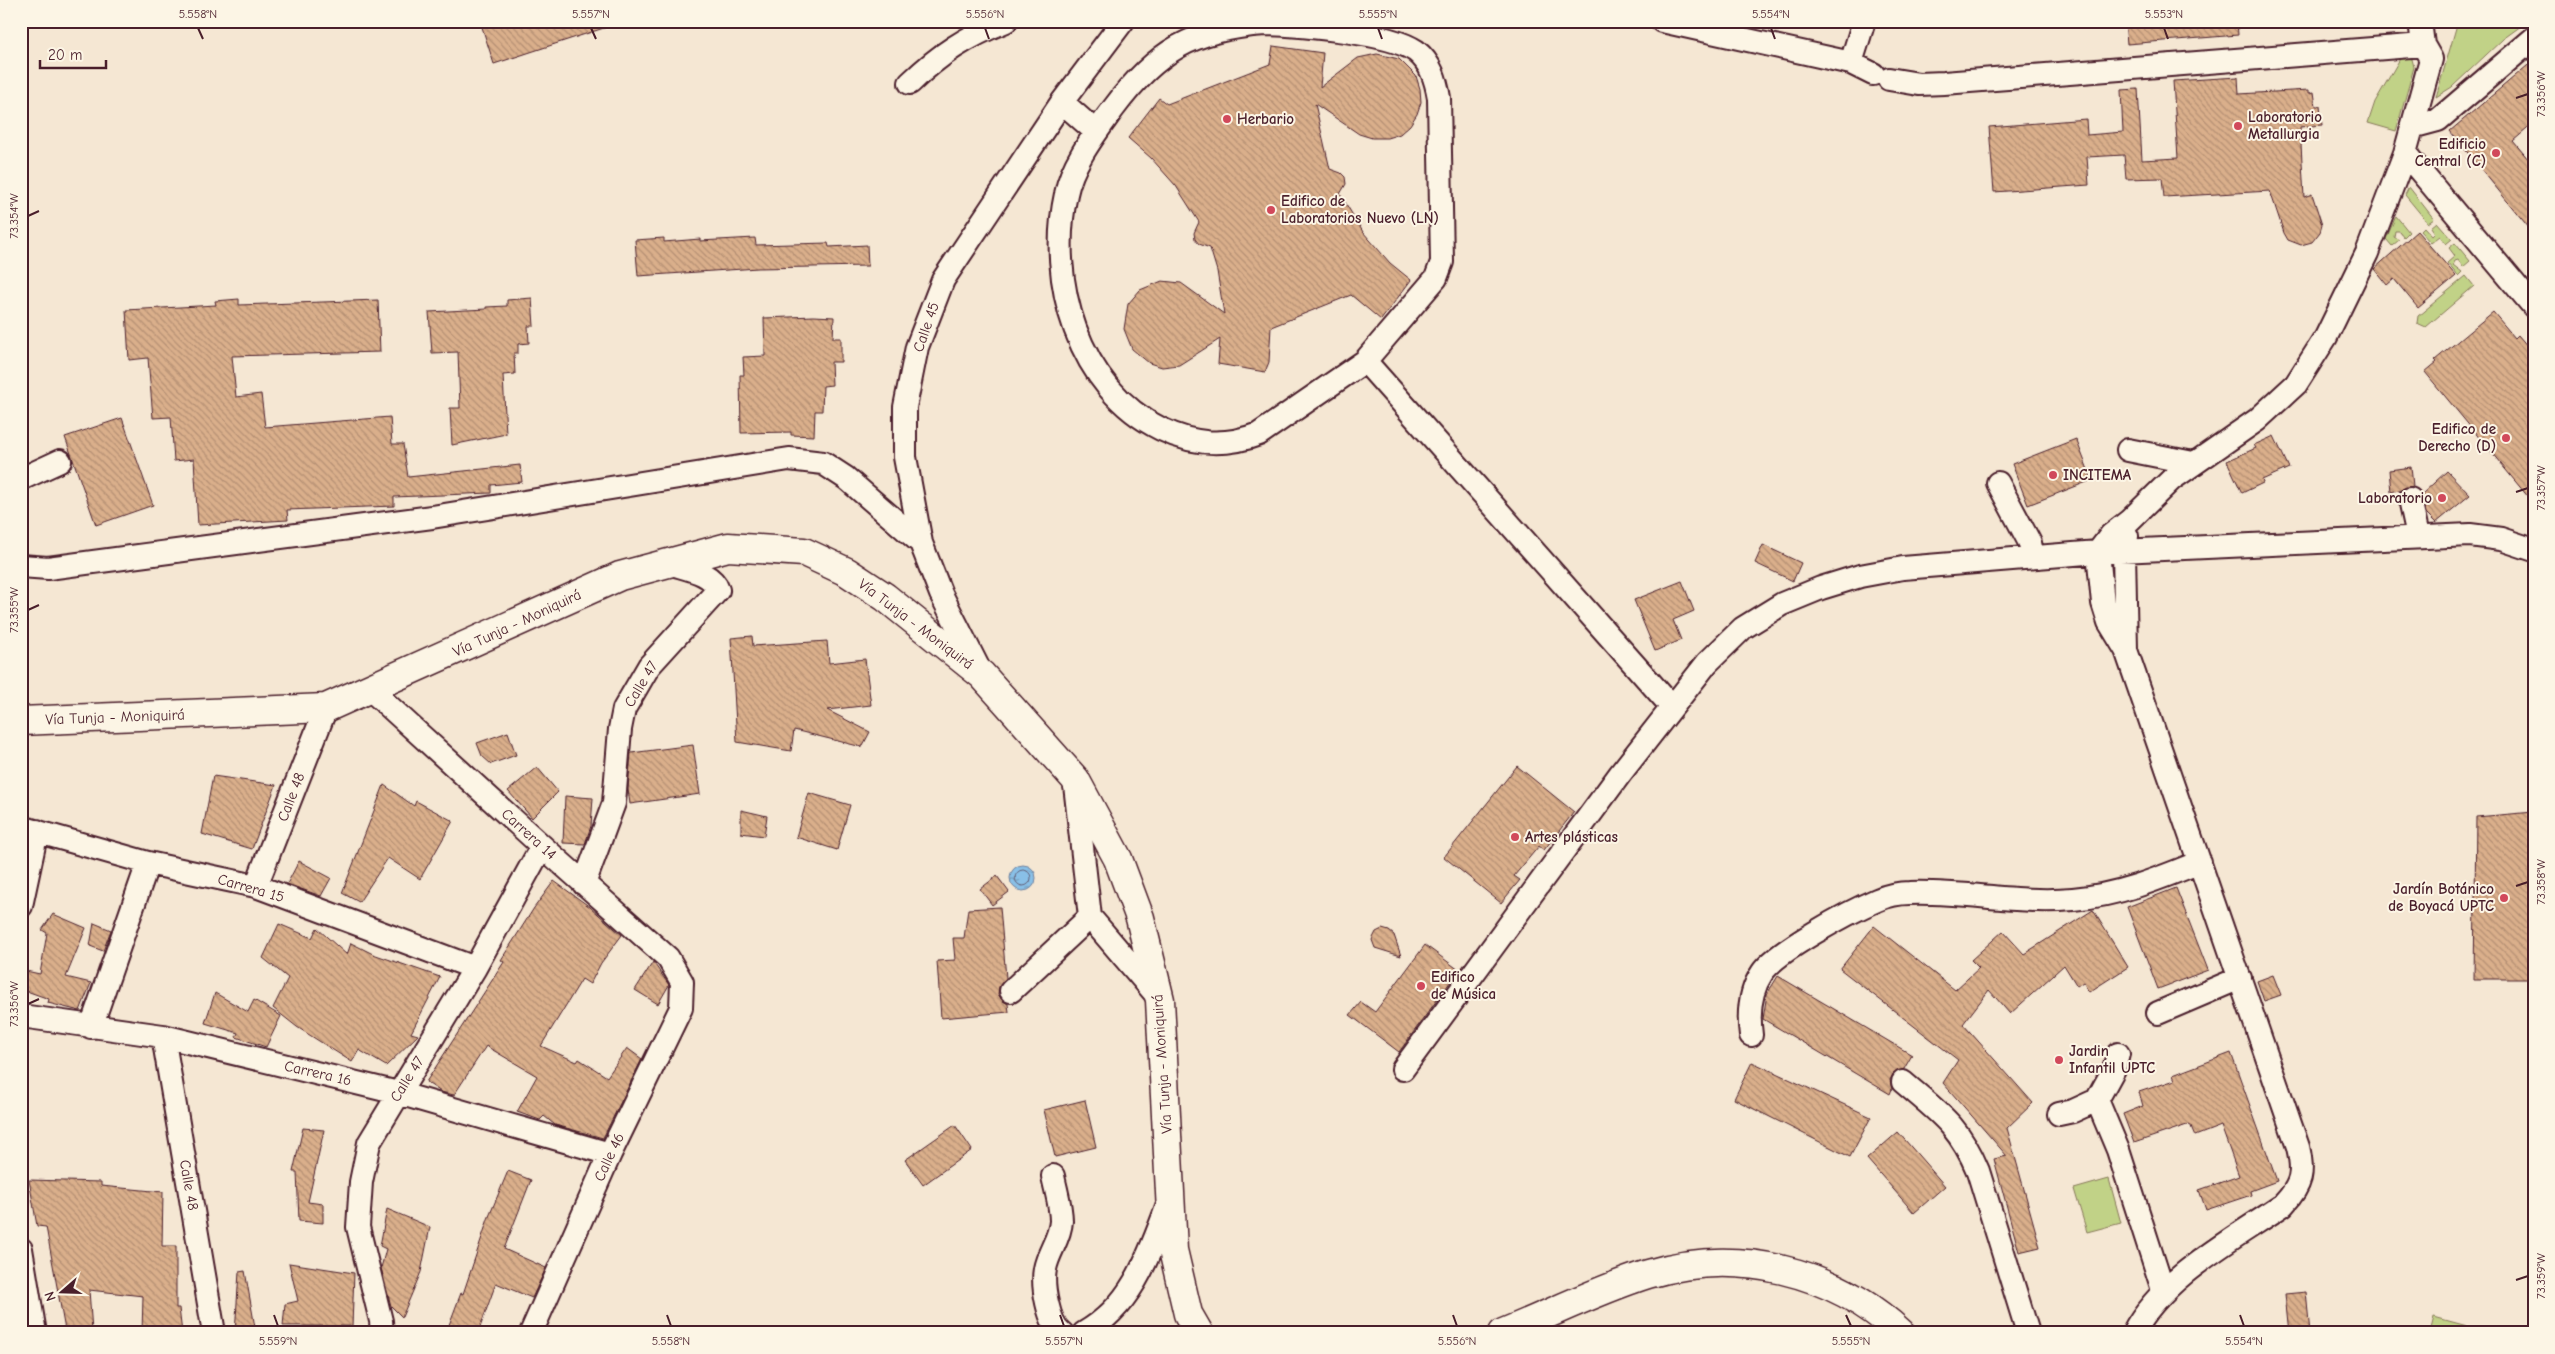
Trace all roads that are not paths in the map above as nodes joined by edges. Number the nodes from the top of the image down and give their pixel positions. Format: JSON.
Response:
{"nodes":[{"id":1,"x":1006,"y":21,"type":"edge"},
{"id":2,"x":1123,"y":21,"type":"edge"},
{"id":3,"x":1662,"y":21,"type":"edge"},
{"id":4,"x":1864,"y":21,"type":"edge"},
{"id":5,"x":2420,"y":21,"type":"edge"},
{"id":6,"x":2534,"y":38,"type":"edge"},
{"id":7,"x":2422,"y":45,"type":"junction"},
{"id":8,"x":1851,"y":63,"type":"junction"},
{"id":9,"x":910,"y":83,"type":"dead end"},
{"id":10,"x":1062,"y":102,"type":"junction"},
{"id":11,"x":2412,"y":127,"type":"junction"},
{"id":12,"x":1096,"y":132,"type":"junction"},
{"id":13,"x":2405,"y":152,"type":"junction"},
{"id":14,"x":2534,"y":307,"type":"edge"},
{"id":15,"x":1365,"y":360,"type":"junction"},
{"id":16,"x":2128,"y":450,"type":"dead end"},
{"id":17,"x":60,"y":461,"type":"dead end"},
{"id":18,"x":2193,"y":463,"type":"junction"},
{"id":19,"x":21,"y":479,"type":"edge"},
{"id":20,"x":1998,"y":483,"type":"dead end"},
{"id":21,"x":2410,"y":499,"type":"dead end"},
{"id":22,"x":2129,"y":521,"type":"junction"},
{"id":23,"x":2418,"y":536,"type":"junction"},
{"id":24,"x":920,"y":543,"type":"junction"},
{"id":25,"x":2124,"y":550,"type":"junction"},
{"id":26,"x":2534,"y":550,"type":"edge"},
{"id":27,"x":2098,"y":552,"type":"junction"},
{"id":28,"x":2033,"y":557,"type":"junction"},
{"id":29,"x":669,"y":563,"type":"junction"},
{"id":30,"x":21,"y":566,"type":"edge"},
{"id":31,"x":2126,"y":650,"type":"junction"},
{"id":32,"x":982,"y":675,"type":"junction"},
{"id":33,"x":371,"y":690,"type":"junction"},
{"id":34,"x":1672,"y":707,"type":"junction"},
{"id":35,"x":326,"y":708,"type":"junction"},
{"id":36,"x":21,"y":721,"type":"edge"},
{"id":37,"x":1075,"y":779,"type":"junction"},
{"id":38,"x":29,"y":829,"type":"edge"},
{"id":39,"x":542,"y":846,"type":"junction"},
{"id":40,"x":2200,"y":862,"type":"junction"},
{"id":41,"x":148,"y":863,"type":"junction"},
{"id":42,"x":584,"y":884,"type":"junction"},
{"id":43,"x":256,"y":886,"type":"junction"},
{"id":44,"x":21,"y":906,"type":"edge"},
{"id":45,"x":1090,"y":916,"type":"junction"},
{"id":46,"x":475,"y":968,"type":"junction"},
{"id":47,"x":2240,"y":978,"type":"junction"},
{"id":48,"x":682,"y":982,"type":"joint"},
{"id":49,"x":1010,"y":991,"type":"dead end"},
{"id":50,"x":1160,"y":1000,"type":"junction"},
{"id":51,"x":2158,"y":1012,"type":"dead end"},
{"id":52,"x":21,"y":1016,"type":"edge"},
{"id":53,"x":91,"y":1027,"type":"junction"},
{"id":54,"x":1751,"y":1034,"type":"dead end"},
{"id":55,"x":163,"y":1036,"type":"junction"},
{"id":56,"x":2118,"y":1054,"type":"dead end"},
{"id":57,"x":1403,"y":1069,"type":"dead end"},
{"id":58,"x":1903,"y":1082,"type":"dead end"},
{"id":59,"x":398,"y":1093,"type":"junction"},
{"id":60,"x":2097,"y":1100,"type":"junction"},
{"id":61,"x":2059,"y":1114,"type":"dead end"},
{"id":62,"x":610,"y":1154,"type":"junction"},
{"id":63,"x":1053,"y":1176,"type":"dead end"},
{"id":64,"x":1171,"y":1198,"type":"junction"},
{"id":65,"x":21,"y":1249,"type":"edge"},
{"id":66,"x":2163,"y":1290,"type":"junction"},
{"id":67,"x":36,"y":1333,"type":"edge"},
{"id":68,"x":214,"y":1333,"type":"edge"},
{"id":69,"x":382,"y":1333,"type":"edge"},
{"id":70,"x":531,"y":1333,"type":"edge"},
{"id":71,"x":1062,"y":1333,"type":"edge"},
{"id":72,"x":1084,"y":1333,"type":"edge"},
{"id":73,"x":1199,"y":1333,"type":"edge"},
{"id":74,"x":1503,"y":1333,"type":"edge"},
{"id":75,"x":1901,"y":1333,"type":"edge"},
{"id":76,"x":2028,"y":1333,"type":"edge"},
{"id":77,"x":2133,"y":1333,"type":"edge"}],
"edges":[{"from":1,"to":9,"type":"street"},
{"from":2,"to":10,"type":"street","name":"Calle 45"},
{"from":3,"to":8,"type":"street"},
{"from":4,"to":8,"type":"street"},
{"from":5,"to":7,"type":"street"},
{"from":6,"to":11,"type":"street"},
{"from":7,"to":8,"type":"street"},
{"from":7,"to":11,"type":"street"},
{"from":10,"to":12,"type":"street"},
{"from":10,"to":24,"type":"street","name":"Calle 45"},
{"from":11,"to":13,"type":"street"},
{"from":12,"to":15,"type":"street"},
{"from":12,"to":15,"type":"street"},
{"from":13,"to":14,"type":"street"},
{"from":13,"to":18,"type":"street"},
{"from":15,"to":34,"type":"street"},
{"from":16,"to":18,"type":"street"},
{"from":17,"to":19,"type":"street"},
{"from":18,"to":22,"type":"street"},
{"from":20,"to":28,"type":"street"},
{"from":21,"to":23,"type":"street"},
{"from":22,"to":25,"type":"street"},
{"from":22,"to":27,"type":"street"},
{"from":23,"to":25,"type":"street"},
{"from":23,"to":26,"type":"street"},
{"from":24,"to":30,"type":"street"},
{"from":24,"to":32,"type":"street","name":"Calle 45"},
{"from":25,"to":27,"type":"street"},
{"from":25,"to":31,"type":"street"},
{"from":27,"to":28,"type":"street"},
{"from":27,"to":31,"type":"street"},
{"from":28,"to":34,"type":"street"},
{"from":29,"to":32,"type":"main road","name":"Vía Tunja - Moniquirá"},
{"from":29,"to":33,"type":"main road","name":"Vía Tunja - Moniquirá"},
{"from":29,"to":42,"type":"street","name":"Calle 47"},
{"from":31,"to":40,"type":"street"},
{"from":32,"to":37,"type":"main road","name":"Vía Tunja - Moniquirá"},
{"from":33,"to":35,"type":"main road","name":"Vía Tunja - Moniquirá"},
{"from":33,"to":39,"type":"street","name":"Carrera 14"},
{"from":34,"to":57,"type":"street"},
{"from":35,"to":36,"type":"main road","name":"Vía Tunja - Moniquirá"},
{"from":35,"to":43,"type":"street","name":"Calle 48"},
{"from":37,"to":45,"type":"street"},
{"from":37,"to":50,"type":"main road","name":"Vía Tunja - Moniquirá"},
{"from":38,"to":41,"type":"street","name":"Carrera 15"},
{"from":38,"to":44,"type":"street"},
{"from":39,"to":42,"type":"street","name":"Carrera 14"},
{"from":39,"to":46,"type":"street","name":"Calle 47"},
{"from":40,"to":47,"type":"street"},
{"from":40,"to":54,"type":"street"},
{"from":41,"to":43,"type":"street","name":"Carrera 15"},
{"from":41,"to":53,"type":"street"},
{"from":42,"to":48,"type":"street","name":"Carrera 14"},
{"from":43,"to":46,"type":"street","name":"Carrera 15"},
{"from":45,"to":49,"type":"street"},
{"from":45,"to":50,"type":"street"},
{"from":46,"to":59,"type":"street","name":"Calle 47"},
{"from":47,"to":51,"type":"street"},
{"from":47,"to":66,"type":"street"},
{"from":48,"to":62,"type":"street","name":"Calle 46"},
{"from":50,"to":64,"type":"main road","name":"Vía Tunja - Moniquirá"},
{"from":52,"to":53,"type":"street","name":"Carrera 16"},
{"from":53,"to":55,"type":"street","name":"Carrera 16"},
{"from":55,"to":59,"type":"street","name":"Carrera 16"},
{"from":55,"to":68,"type":"street","name":"Calle 48"},
{"from":56,"to":60,"type":"street"},
{"from":58,"to":76,"type":"street"},
{"from":59,"to":62,"type":"street","name":"Carrera 16"},
{"from":59,"to":69,"type":"street","name":"Calle 47"},
{"from":60,"to":61,"type":"street"},
{"from":60,"to":66,"type":"street"},
{"from":62,"to":70,"type":"street","name":"Calle 46"},
{"from":63,"to":71,"type":"street"},
{"from":64,"to":72,"type":"street"},
{"from":64,"to":73,"type":"main road","name":"Vía Tunja - Moniquirá"},
{"from":65,"to":67,"type":"street"},
{"from":66,"to":77,"type":"street"},
{"from":74,"to":75,"type":"main road"}]}
